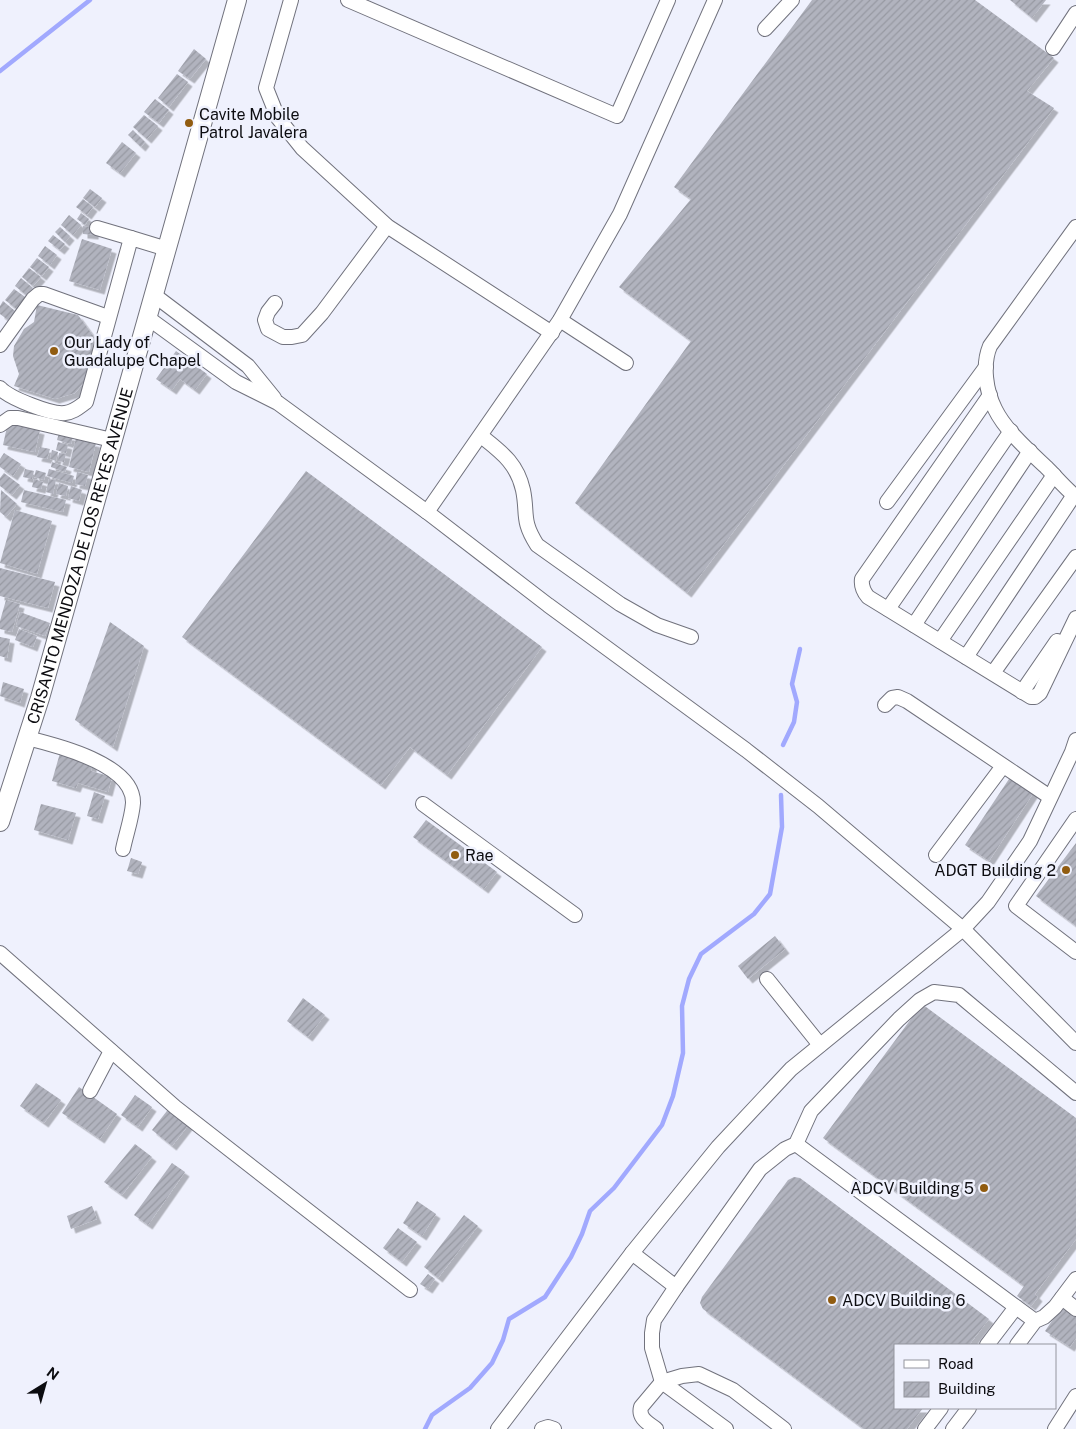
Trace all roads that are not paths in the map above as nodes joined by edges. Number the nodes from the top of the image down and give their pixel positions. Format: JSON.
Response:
{"nodes":[{"id":1,"x":237,"y":0,"type":"edge"},
{"id":2,"x":291,"y":0,"type":"edge"},
{"id":3,"x":348,"y":0,"type":"edge"},
{"id":4,"x":668,"y":0,"type":"edge"},
{"id":5,"x":714,"y":0,"type":"edge"},
{"id":6,"x":792,"y":0,"type":"edge"},
{"id":7,"x":1076,"y":12,"type":"edge"},
{"id":8,"x":765,"y":29,"type":"dead end"},
{"id":9,"x":1052,"y":48,"type":"dead end"},
{"id":10,"x":387,"y":226,"type":"junction"},
{"id":11,"x":1076,"y":227,"type":"edge"},
{"id":12,"x":97,"y":228,"type":"dead end"},
{"id":13,"x":131,"y":238,"type":"junction"},
{"id":14,"x":167,"y":249,"type":"junction"},
{"id":15,"x":154,"y":295,"type":"junction"},
{"id":16,"x":275,"y":303,"type":"dead end"},
{"id":17,"x":108,"y":317,"type":"junction"},
{"id":18,"x":148,"y":318,"type":"junction"},
{"id":19,"x":560,"y":320,"type":"junction"},
{"id":20,"x":552,"y":333,"type":"junction"},
{"id":21,"x":0,"y":346,"type":"edge"},
{"id":22,"x":626,"y":363,"type":"dead end"},
{"id":23,"x":986,"y":367,"type":"junction"},
{"id":24,"x":0,"y":388,"type":"edge"},
{"id":25,"x":990,"y":395,"type":"junction"},
{"id":26,"x":278,"y":403,"type":"junction"},
{"id":27,"x":0,"y":425,"type":"edge"},
{"id":28,"x":1011,"y":431,"type":"junction"},
{"id":29,"x":482,"y":436,"type":"junction"},
{"id":30,"x":112,"y":440,"type":"junction"},
{"id":31,"x":1030,"y":451,"type":"junction"},
{"id":32,"x":1054,"y":475,"type":"junction"},
{"id":33,"x":1075,"y":496,"type":"edge"},
{"id":34,"x":887,"y":502,"type":"dead end"},
{"id":35,"x":427,"y":512,"type":"junction"},
{"id":36,"x":1076,"y":557,"type":"edge"},
{"id":37,"x":888,"y":609,"type":"junction"},
{"id":38,"x":1076,"y":614,"type":"edge"},
{"id":39,"x":1076,"y":618,"type":"edge"},
{"id":40,"x":914,"y":625,"type":"junction"},
{"id":41,"x":691,"y":637,"type":"dead end"},
{"id":42,"x":940,"y":641,"type":"junction"},
{"id":43,"x":966,"y":658,"type":"junction"},
{"id":44,"x":993,"y":673,"type":"junction"},
{"id":45,"x":1022,"y":692,"type":"junction"},
{"id":46,"x":885,"y":705,"type":"dead end"},
{"id":47,"x":27,"y":738,"type":"junction"},
{"id":48,"x":1075,"y":749,"type":"edge"},
{"id":49,"x":1003,"y":766,"type":"junction"},
{"id":50,"x":1050,"y":797,"type":"junction"},
{"id":51,"x":423,"y":804,"type":"dead end"},
{"id":52,"x":1076,"y":819,"type":"edge"},
{"id":53,"x":0,"y":822,"type":"edge"},
{"id":54,"x":123,"y":849,"type":"dead end"},
{"id":55,"x":936,"y":855,"type":"dead end"},
{"id":56,"x":575,"y":915,"type":"dead end"},
{"id":57,"x":963,"y":928,"type":"junction"},
{"id":58,"x":1076,"y":952,"type":"edge"},
{"id":59,"x":0,"y":953,"type":"edge"},
{"id":60,"x":767,"y":979,"type":"dead end"},
{"id":61,"x":1076,"y":1043,"type":"edge"},
{"id":62,"x":820,"y":1045,"type":"junction"},
{"id":63,"x":111,"y":1051,"type":"junction"},
{"id":64,"x":90,"y":1091,"type":"dead end"},
{"id":65,"x":1076,"y":1093,"type":"edge"},
{"id":66,"x":796,"y":1144,"type":"junction"},
{"id":67,"x":632,"y":1253,"type":"junction"},
{"id":68,"x":1076,"y":1279,"type":"edge"},
{"id":69,"x":676,"y":1287,"type":"junction"},
{"id":70,"x":410,"y":1290,"type":"dead end"},
{"id":71,"x":1062,"y":1298,"type":"junction"},
{"id":72,"x":1016,"y":1307,"type":"junction"},
{"id":73,"x":1076,"y":1309,"type":"edge"},
{"id":74,"x":1035,"y":1321,"type":"junction"},
{"id":75,"x":990,"y":1344,"type":"edge"},
{"id":76,"x":1018,"y":1344,"type":"edge"},
{"id":77,"x":662,"y":1382,"type":"junction"},
{"id":78,"x":1076,"y":1396,"type":"edge"},
{"id":79,"x":939,"y":1409,"type":"edge"},
{"id":80,"x":967,"y":1409,"type":"edge"},
{"id":81,"x":958,"y":1427,"type":"edge"},
{"id":82,"x":498,"y":1429,"type":"edge"},
{"id":83,"x":542,"y":1429,"type":"edge"},
{"id":84,"x":554,"y":1429,"type":"edge"},
{"id":85,"x":656,"y":1429,"type":"edge"},
{"id":86,"x":726,"y":1429,"type":"edge"},
{"id":87,"x":784,"y":1429,"type":"edge"},
{"id":88,"x":925,"y":1429,"type":"edge"},
{"id":89,"x":1055,"y":1429,"type":"edge"}],
"edges":[{"from":1,"to":14,"type":"main road","name":"CRISANTO MENDOZA DE LOS REYES AVENUE"},
{"from":2,"to":10,"type":"street"},
{"from":3,"to":4,"type":"street"},
{"from":5,"to":19,"type":"street"},
{"from":6,"to":8,"type":"street"},
{"from":7,"to":9,"type":"street"},
{"from":10,"to":16,"type":"street"},
{"from":10,"to":20,"type":"street"},
{"from":11,"to":23,"type":"street"},
{"from":12,"to":13,"type":"street"},
{"from":13,"to":14,"type":"street"},
{"from":13,"to":17,"type":"street"},
{"from":14,"to":15,"type":"main road","name":"CRISANTO MENDOZA DE LOS REYES AVENUE"},
{"from":15,"to":18,"type":"main road","name":"CRISANTO MENDOZA DE LOS REYES AVENUE"},
{"from":15,"to":26,"type":"street"},
{"from":17,"to":21,"type":"street"},
{"from":17,"to":24,"type":"street"},
{"from":18,"to":26,"type":"street"},
{"from":18,"to":30,"type":"main road","name":"CRISANTO MENDOZA DE LOS REYES AVENUE"},
{"from":19,"to":20,"type":"street"},
{"from":19,"to":22,"type":"street"},
{"from":20,"to":29,"type":"street"},
{"from":23,"to":25,"type":"street"},
{"from":23,"to":34,"type":"street"},
{"from":25,"to":28,"type":"street"},
{"from":25,"to":37,"type":"street"},
{"from":26,"to":35,"type":"street"},
{"from":27,"to":30,"type":"street"},
{"from":28,"to":31,"type":"street"},
{"from":28,"to":37,"type":"street"},
{"from":29,"to":35,"type":"street"},
{"from":29,"to":41,"type":"street"},
{"from":30,"to":47,"type":"main road","name":"CRISANTO MENDOZA DE LOS REYES AVENUE"},
{"from":31,"to":32,"type":"street"},
{"from":31,"to":40,"type":"street"},
{"from":32,"to":33,"type":"street"},
{"from":32,"to":42,"type":"street"},
{"from":33,"to":43,"type":"street"},
{"from":35,"to":57,"type":"street"},
{"from":36,"to":44,"type":"street"},
{"from":37,"to":40,"type":"street"},
{"from":38,"to":45,"type":"street"},
{"from":39,"to":45,"type":"street"},
{"from":40,"to":42,"type":"street"},
{"from":42,"to":43,"type":"street"},
{"from":43,"to":44,"type":"street"},
{"from":44,"to":45,"type":"street"},
{"from":46,"to":49,"type":"street"},
{"from":47,"to":53,"type":"main road","name":"CRISANTO MENDOZA DE LOS REYES AVENUE"},
{"from":47,"to":54,"type":"street"},
{"from":48,"to":50,"type":"street"},
{"from":49,"to":50,"type":"street"},
{"from":49,"to":55,"type":"street"},
{"from":50,"to":57,"type":"street"},
{"from":51,"to":56,"type":"street"},
{"from":52,"to":58,"type":"street"},
{"from":57,"to":61,"type":"street"},
{"from":57,"to":62,"type":"street"},
{"from":59,"to":63,"type":"street"},
{"from":60,"to":62,"type":"street"},
{"from":62,"to":67,"type":"street"},
{"from":63,"to":64,"type":"street"},
{"from":63,"to":70,"type":"street"},
{"from":65,"to":66,"type":"street"},
{"from":66,"to":69,"type":"street"},
{"from":66,"to":72,"type":"street"},
{"from":67,"to":69,"type":"street"},
{"from":67,"to":82,"type":"street"},
{"from":68,"to":71,"type":"street"},
{"from":69,"to":77,"type":"street"},
{"from":71,"to":73,"type":"street"},
{"from":71,"to":74,"type":"street"},
{"from":72,"to":74,"type":"street"},
{"from":72,"to":75,"type":"street"},
{"from":74,"to":76,"type":"street"},
{"from":77,"to":85,"type":"street"},
{"from":77,"to":86,"type":"street"},
{"from":77,"to":87,"type":"street"},
{"from":78,"to":89,"type":"street"},
{"from":79,"to":88,"type":"street"},
{"from":80,"to":81,"type":"street"},
{"from":83,"to":84,"type":"street"}]}
